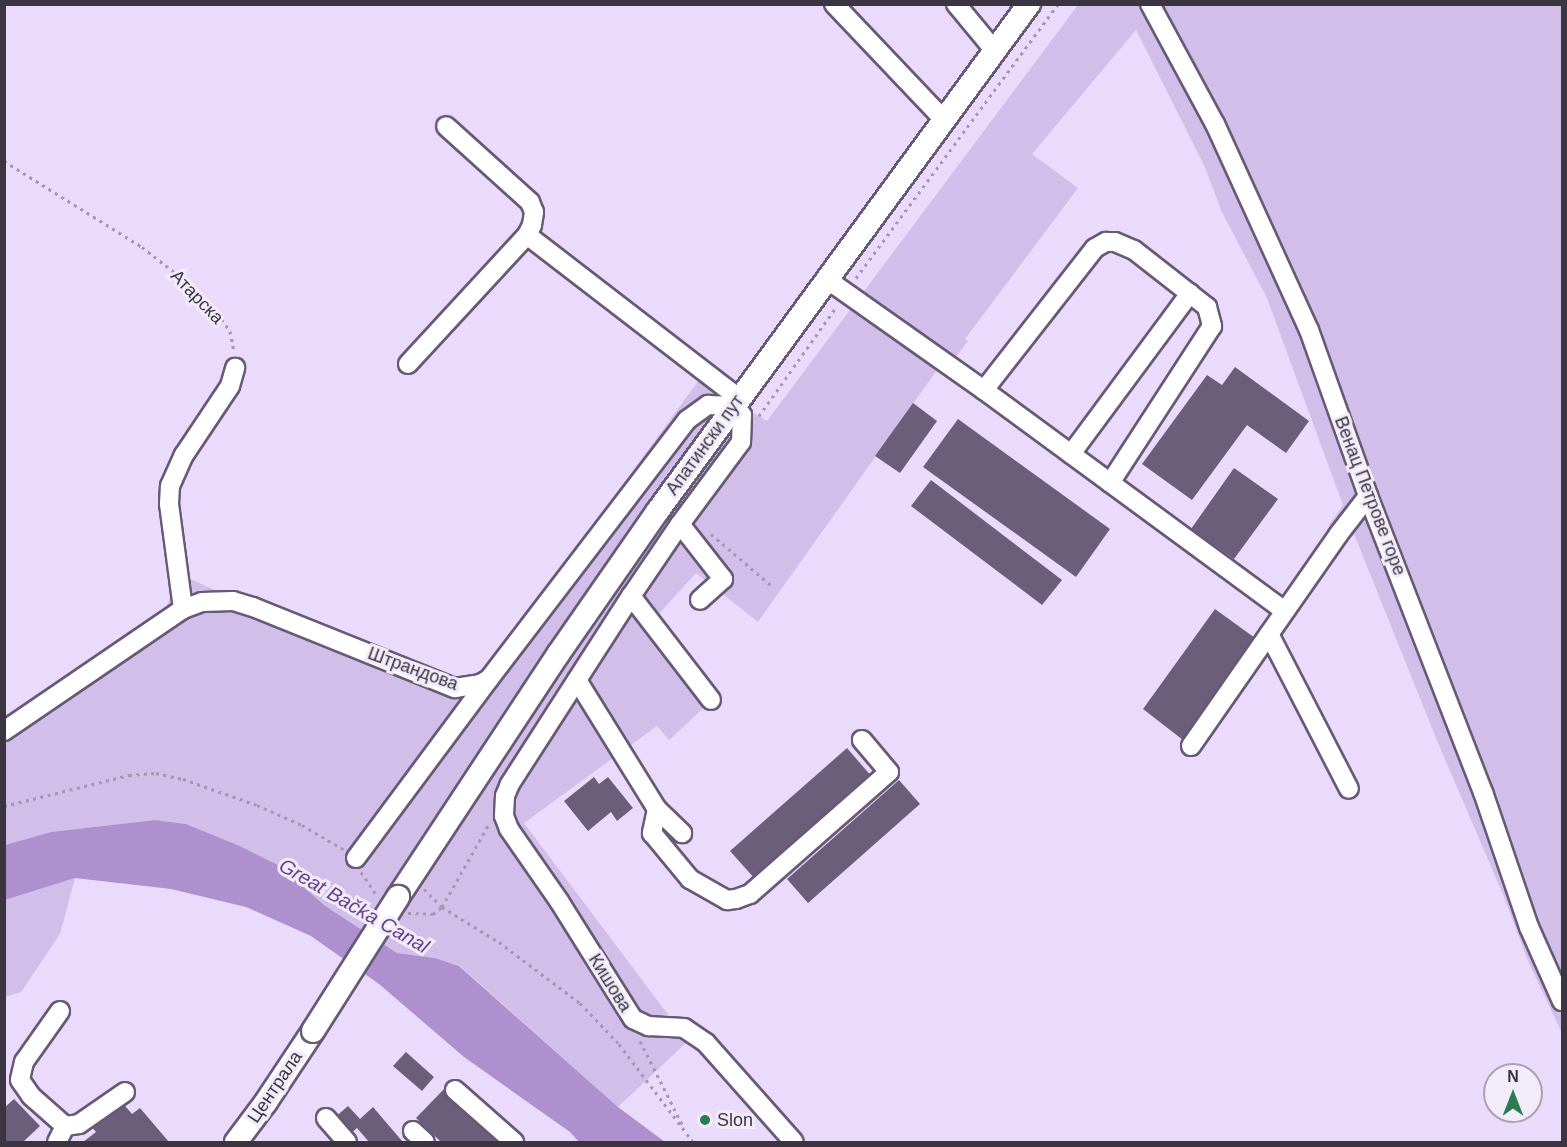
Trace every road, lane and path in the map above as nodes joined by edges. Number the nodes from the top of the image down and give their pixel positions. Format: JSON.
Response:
{"nodes":[{"id":1,"x":834,"y":4,"type":"edge"},
{"id":2,"x":956,"y":4,"type":"edge"},
{"id":3,"x":1029,"y":4,"type":"edge"},
{"id":4,"x":1058,"y":4,"type":"edge"},
{"id":5,"x":1150,"y":4,"type":"edge"},
{"id":6,"x":994,"y":51,"type":"junction"},
{"id":7,"x":943,"y":119,"type":"junction"},
{"id":8,"x":446,"y":126,"type":"dead end"},
{"id":9,"x":4,"y":161,"type":"edge"},
{"id":10,"x":527,"y":235,"type":"junction"},
{"id":11,"x":837,"y":286,"type":"junction"},
{"id":12,"x":1190,"y":293,"type":"junction"},
{"id":13,"x":408,"y":364,"type":"dead end"},
{"id":14,"x":235,"y":368,"type":"joint"},
{"id":15,"x":984,"y":390,"type":"junction"},
{"id":16,"x":737,"y":403,"type":"junction"},
{"id":17,"x":741,"y":442,"type":"junction"},
{"id":18,"x":1071,"y":454,"type":"junction"},
{"id":19,"x":1110,"y":483,"type":"junction"},
{"id":20,"x":1368,"y":496,"type":"junction"},
{"id":21,"x":683,"y":518,"type":"junction"},
{"id":22,"x":773,"y":587,"type":"dead end"},
{"id":23,"x":631,"y":596,"type":"junction"},
{"id":24,"x":700,"y":600,"type":"dead end"},
{"id":25,"x":183,"y":609,"type":"junction"},
{"id":26,"x":1285,"y":611,"type":"junction"},
{"id":27,"x":1269,"y":634,"type":"junction"},
{"id":28,"x":489,"y":679,"type":"junction"},
{"id":29,"x":577,"y":680,"type":"junction"},
{"id":30,"x":711,"y":699,"type":"dead end"},
{"id":31,"x":4,"y":731,"type":"edge"},
{"id":32,"x":862,"y":740,"type":"dead end"},
{"id":33,"x":1191,"y":746,"type":"dead end"},
{"id":34,"x":1349,"y":789,"type":"dead end"},
{"id":35,"x":505,"y":796,"type":"junction"},
{"id":36,"x":4,"y":806,"type":"edge"},
{"id":37,"x":657,"y":808,"type":"junction"},
{"id":38,"x":682,"y":833,"type":"dead end"},
{"id":39,"x":356,"y":858,"type":"junction"},
{"id":40,"x":395,"y":903,"type":"junction"},
{"id":41,"x":442,"y":907,"type":"junction"},
{"id":42,"x":1563,"y":1001,"type":"edge"},
{"id":43,"x":60,"y":1011,"type":"dead end"},
{"id":44,"x":633,"y":1019,"type":"junction"},
{"id":45,"x":312,"y":1031,"type":"joint"},
{"id":46,"x":455,"y":1090,"type":"dead end"},
{"id":47,"x":125,"y":1092,"type":"dead end"},
{"id":48,"x":326,"y":1118,"type":"dead end"},
{"id":49,"x":61,"y":1134,"type":"edge"},
{"id":50,"x":688,"y":1136,"type":"junction"},
{"id":51,"x":236,"y":1143,"type":"edge"},
{"id":52,"x":347,"y":1143,"type":"edge"},
{"id":53,"x":514,"y":1143,"type":"edge"},
{"id":54,"x":693,"y":1143,"type":"edge"},
{"id":55,"x":794,"y":1143,"type":"edge"}],
"edges":[{"from":1,"to":7,"type":"street"},
{"from":2,"to":6,"type":"street"},
{"from":3,"to":6,"type":"main road","name":"Апатински пут"},
{"from":4,"to":11,"type":"path"},
{"from":5,"to":20,"type":"street","name":"Венац Петрове горе"},
{"from":6,"to":7,"type":"main road","name":"Апатински пут"},
{"from":7,"to":11,"type":"main road","name":"Апатински пут"},
{"from":8,"to":10,"type":"street"},
{"from":9,"to":14,"type":"path","name":"Атарска"},
{"from":10,"to":13,"type":"street"},
{"from":10,"to":16,"type":"street"},
{"from":11,"to":15,"type":"street"},
{"from":11,"to":16,"type":"main road","name":"Апатински пут"},
{"from":11,"to":17,"type":"path"},
{"from":12,"to":15,"type":"street"},
{"from":12,"to":18,"type":"street"},
{"from":12,"to":19,"type":"street"},
{"from":14,"to":25,"type":"street"},
{"from":15,"to":18,"type":"street"},
{"from":16,"to":17,"type":"street"},
{"from":16,"to":28,"type":"street"},
{"from":16,"to":40,"type":"main road","name":"Апатински пут"},
{"from":17,"to":21,"type":"street"},
{"from":18,"to":19,"type":"street"},
{"from":19,"to":26,"type":"street"},
{"from":20,"to":26,"type":"street"},
{"from":20,"to":42,"type":"street","name":"Венац Петрове горе"},
{"from":21,"to":22,"type":"path"},
{"from":21,"to":23,"type":"street"},
{"from":21,"to":24,"type":"street"},
{"from":23,"to":29,"type":"street"},
{"from":23,"to":30,"type":"street"},
{"from":25,"to":28,"type":"street","name":"Штрандова"},
{"from":25,"to":31,"type":"street","name":"Штрандова"},
{"from":26,"to":27,"type":"street"},
{"from":27,"to":33,"type":"street"},
{"from":27,"to":34,"type":"street"},
{"from":28,"to":39,"type":"street"},
{"from":29,"to":35,"type":"street"},
{"from":29,"to":37,"type":"street"},
{"from":32,"to":37,"type":"street"},
{"from":35,"to":41,"type":"path"},
{"from":35,"to":44,"type":"street","name":"Кишова"},
{"from":36,"to":39,"type":"path"},
{"from":37,"to":38,"type":"street"},
{"from":39,"to":40,"type":"path"},
{"from":40,"to":41,"type":"path"},
{"from":40,"to":45,"type":"main road","name":"Апатински пут","bridge":true},
{"from":41,"to":50,"type":"path"},
{"from":43,"to":49,"type":"street"},
{"from":44,"to":50,"type":"path"},
{"from":44,"to":55,"type":"street","name":"Кишова"},
{"from":45,"to":51,"type":"main road","name":"Централа"},
{"from":46,"to":53,"type":"street"},
{"from":47,"to":49,"type":"street"},
{"from":48,"to":52,"type":"street"},
{"from":50,"to":54,"type":"path"}]}
